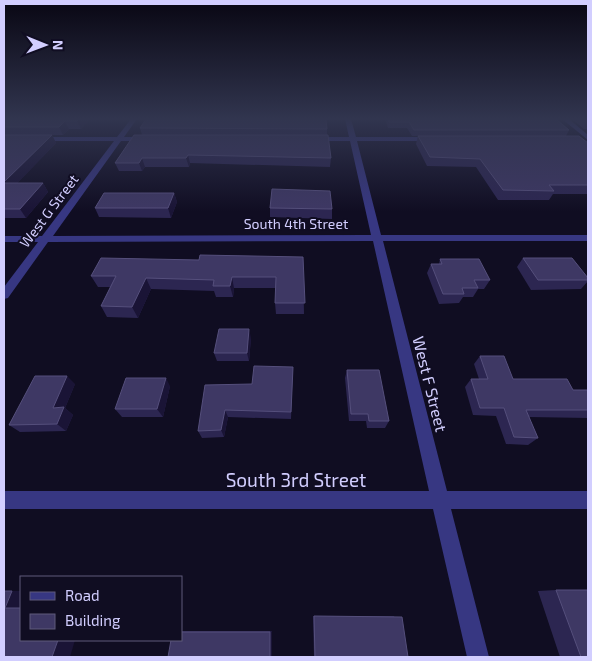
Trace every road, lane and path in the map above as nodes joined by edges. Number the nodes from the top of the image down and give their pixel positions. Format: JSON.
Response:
{"nodes":[{"id":1,"x":112,"y":150,"type":"edge"},
{"id":2,"x":356,"y":150,"type":"edge"},
{"id":3,"x":377,"y":237,"type":"junction"},
{"id":4,"x":588,"y":238,"type":"edge"},
{"id":5,"x":4,"y":239,"type":"edge"},
{"id":6,"x":45,"y":239,"type":"junction"},
{"id":7,"x":4,"y":295,"type":"edge"},
{"id":8,"x":4,"y":500,"type":"edge"},
{"id":9,"x":588,"y":500,"type":"edge"},
{"id":10,"x":440,"y":501,"type":"junction"},
{"id":11,"x":478,"y":657,"type":"edge"}],
"edges":[{"from":1,"to":6,"type":"street","name":"West G Street"},
{"from":2,"to":3,"type":"street","name":"West F Street"},
{"from":3,"to":4,"type":"street","name":"South 4th Street"},
{"from":3,"to":6,"type":"street","name":"South 4th Street"},
{"from":3,"to":10,"type":"street","name":"West F Street"},
{"from":5,"to":6,"type":"street","name":"South 4th Street"},
{"from":6,"to":7,"type":"street","name":"West G Street"},
{"from":8,"to":10,"type":"street","name":"South 3rd Street"},
{"from":9,"to":10,"type":"street","name":"South 3rd Street"},
{"from":10,"to":11,"type":"street","name":"West F Street"}]}
